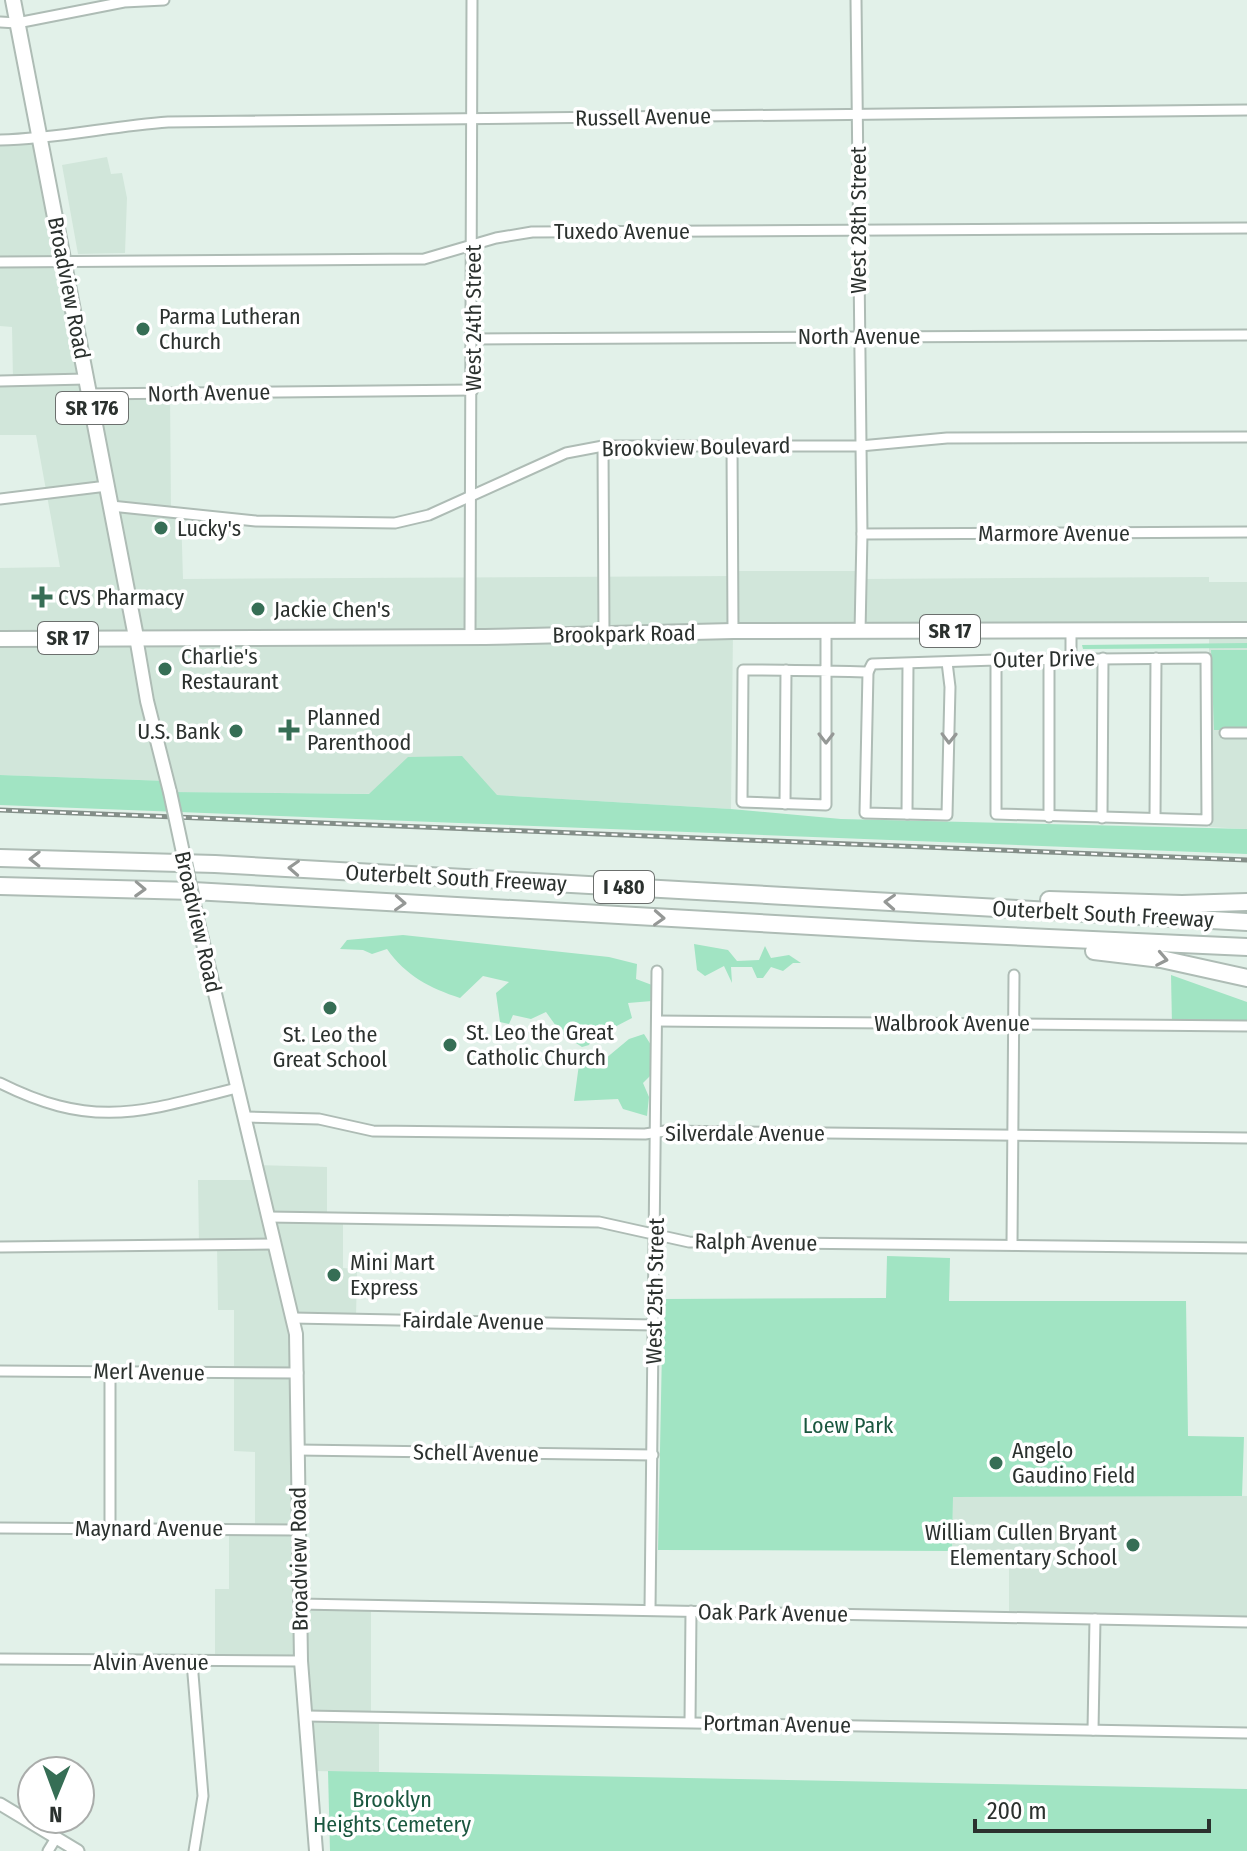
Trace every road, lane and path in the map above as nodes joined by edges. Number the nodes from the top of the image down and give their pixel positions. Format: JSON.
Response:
{"nodes":[{"id":1,"x":13,"y":0,"type":"edge"},
{"id":2,"x":164,"y":0,"type":"edge"},
{"id":3,"x":472,"y":0,"type":"edge"},
{"id":4,"x":856,"y":0,"type":"edge"},
{"id":5,"x":0,"y":22,"type":"edge"},
{"id":6,"x":17,"y":23,"type":"junction"},
{"id":7,"x":1247,"y":110,"type":"edge"},
{"id":8,"x":858,"y":115,"type":"junction"},
{"id":9,"x":473,"y":118,"type":"junction"},
{"id":10,"x":0,"y":140,"type":"edge"},
{"id":11,"x":40,"y":140,"type":"junction"},
{"id":12,"x":1247,"y":228,"type":"edge"},
{"id":13,"x":858,"y":230,"type":"junction"},
{"id":14,"x":473,"y":244,"type":"junction"},
{"id":15,"x":0,"y":262,"type":"edge"},
{"id":16,"x":63,"y":262,"type":"junction"},
{"id":17,"x":1247,"y":335,"type":"edge"},
{"id":18,"x":859,"y":337,"type":"junction"},
{"id":19,"x":472,"y":339,"type":"junction"},
{"id":20,"x":86,"y":379,"type":"junction"},
{"id":21,"x":0,"y":381,"type":"edge"},
{"id":22,"x":473,"y":390,"type":"junction"},
{"id":23,"x":89,"y":394,"type":"junction"},
{"id":24,"x":1247,"y":437,"type":"edge"},
{"id":25,"x":732,"y":445,"type":"junction"},
{"id":26,"x":603,"y":446,"type":"junction"},
{"id":27,"x":860,"y":446,"type":"junction"},
{"id":28,"x":107,"y":486,"type":"junction"},
{"id":29,"x":472,"y":496,"type":"junction"},
{"id":30,"x":0,"y":499,"type":"edge"},
{"id":31,"x":111,"y":506,"type":"junction"},
{"id":32,"x":1247,"y":532,"type":"edge"},
{"id":33,"x":862,"y":534,"type":"junction"},
{"id":34,"x":1247,"y":630,"type":"edge"},
{"id":35,"x":733,"y":631,"type":"junction"},
{"id":36,"x":826,"y":631,"type":"junction"},
{"id":37,"x":1071,"y":631,"type":"junction"},
{"id":38,"x":860,"y":632,"type":"junction"},
{"id":39,"x":604,"y":635,"type":"junction"},
{"id":40,"x":136,"y":637,"type":"junction"},
{"id":41,"x":470,"y":637,"type":"junction"},
{"id":42,"x":0,"y":639,"type":"edge"},
{"id":43,"x":1103,"y":658,"type":"junction"},
{"id":44,"x":1156,"y":658,"type":"junction"},
{"id":45,"x":1071,"y":659,"type":"junction"},
{"id":46,"x":996,"y":660,"type":"junction"},
{"id":47,"x":1049,"y":660,"type":"junction"},
{"id":48,"x":947,"y":662,"type":"junction"},
{"id":49,"x":908,"y":664,"type":"junction"},
{"id":50,"x":786,"y":670,"type":"junction"},
{"id":51,"x":827,"y":671,"type":"junction"},
{"id":52,"x":868,"y":672,"type":"junction"},
{"id":53,"x":1225,"y":733,"type":"dead end"},
{"id":54,"x":1247,"y":733,"type":"edge"},
{"id":55,"x":785,"y":804,"type":"junction"},
{"id":56,"x":907,"y":814,"type":"junction"},
{"id":57,"x":1049,"y":817,"type":"junction"},
{"id":58,"x":1102,"y":818,"type":"junction"},
{"id":59,"x":1155,"y":818,"type":"junction"},
{"id":60,"x":0,"y":858,"type":"edge"},
{"id":61,"x":2,"y":886,"type":"edge"},
{"id":62,"x":1247,"y":902,"type":"edge"},
{"id":63,"x":926,"y":904,"type":"junction"},
{"id":64,"x":1247,"y":922,"type":"edge"},
{"id":65,"x":918,"y":932,"type":"junction"},
{"id":66,"x":1247,"y":947,"type":"edge"},
{"id":67,"x":657,"y":971,"type":"dead end"},
{"id":68,"x":1014,"y":975,"type":"dead end"},
{"id":69,"x":1247,"y":978,"type":"edge"},
{"id":70,"x":657,"y":1021,"type":"junction"},
{"id":71,"x":1014,"y":1023,"type":"junction"},
{"id":72,"x":1247,"y":1026,"type":"edge"},
{"id":73,"x":0,"y":1083,"type":"edge"},
{"id":74,"x":237,"y":1088,"type":"junction"},
{"id":75,"x":244,"y":1117,"type":"junction"},
{"id":76,"x":656,"y":1133,"type":"junction"},
{"id":77,"x":1012,"y":1133,"type":"junction"},
{"id":78,"x":1247,"y":1138,"type":"edge"},
{"id":79,"x":268,"y":1217,"type":"junction"},
{"id":80,"x":655,"y":1234,"type":"junction"},
{"id":81,"x":275,"y":1244,"type":"junction"},
{"id":82,"x":1012,"y":1245,"type":"junction"},
{"id":83,"x":0,"y":1247,"type":"edge"},
{"id":84,"x":1247,"y":1248,"type":"edge"},
{"id":85,"x":293,"y":1318,"type":"junction"},
{"id":86,"x":654,"y":1325,"type":"junction"},
{"id":87,"x":0,"y":1371,"type":"edge"},
{"id":88,"x":110,"y":1371,"type":"junction"},
{"id":89,"x":298,"y":1373,"type":"junction"},
{"id":90,"x":298,"y":1450,"type":"junction"},
{"id":91,"x":653,"y":1455,"type":"junction"},
{"id":92,"x":110,"y":1527,"type":"junction"},
{"id":93,"x":0,"y":1528,"type":"edge"},
{"id":94,"x":298,"y":1530,"type":"junction"},
{"id":95,"x":299,"y":1604,"type":"junction"},
{"id":96,"x":650,"y":1610,"type":"junction"},
{"id":97,"x":691,"y":1611,"type":"junction"},
{"id":98,"x":1095,"y":1619,"type":"junction"},
{"id":99,"x":1247,"y":1622,"type":"edge"},
{"id":100,"x":0,"y":1659,"type":"edge"},
{"id":101,"x":301,"y":1661,"type":"junction"},
{"id":102,"x":192,"y":1662,"type":"junction"},
{"id":103,"x":307,"y":1716,"type":"junction"},
{"id":104,"x":690,"y":1722,"type":"junction"},
{"id":105,"x":1093,"y":1730,"type":"junction"},
{"id":106,"x":1247,"y":1733,"type":"edge"},
{"id":107,"x":0,"y":1804,"type":"edge"},
{"id":108,"x":56,"y":1838,"type":"junction"},
{"id":109,"x":48,"y":1851,"type":"edge"},
{"id":110,"x":78,"y":1851,"type":"edge"},
{"id":111,"x":194,"y":1851,"type":"edge"},
{"id":112,"x":316,"y":1851,"type":"edge"}],
"edges":[{"from":1,"to":6,"type":"main road","name":"Broadview Road","number":"SR 176"},
{"from":2,"to":6,"type":"street"},
{"from":3,"to":9,"type":"street","name":"West 24th Street"},
{"from":4,"to":8,"type":"street","name":"West 28th Street"},
{"from":5,"to":6,"type":"street"},
{"from":6,"to":11,"type":"main road","name":"Broadview Road","number":"SR 176"},
{"from":7,"to":8,"type":"street","name":"Russell Avenue"},
{"from":8,"to":9,"type":"street","name":"Russell Avenue"},
{"from":8,"to":13,"type":"street","name":"West 28th Street"},
{"from":9,"to":11,"type":"street","name":"Russell Avenue"},
{"from":9,"to":14,"type":"street","name":"West 24th Street"},
{"from":10,"to":11,"type":"street","name":"Russell Avenue"},
{"from":11,"to":16,"type":"main road","name":"Broadview Road","number":"SR 176"},
{"from":12,"to":13,"type":"street","name":"Tuxedo Avenue"},
{"from":13,"to":14,"type":"street","name":"Tuxedo Avenue"},
{"from":13,"to":18,"type":"street","name":"West 28th Street"},
{"from":14,"to":16,"type":"street","name":"Tuxedo Avenue"},
{"from":14,"to":19,"type":"street","name":"West 24th Street"},
{"from":15,"to":16,"type":"street","name":"Tuxedo Avenue"},
{"from":16,"to":20,"type":"main road","name":"Broadview Road","number":"SR 176"},
{"from":17,"to":18,"type":"street","name":"North Avenue"},
{"from":18,"to":19,"type":"street","name":"North Avenue"},
{"from":18,"to":27,"type":"street","name":"West 28th Street"},
{"from":19,"to":22,"type":"street","name":"West 24th Street"},
{"from":20,"to":21,"type":"street"},
{"from":20,"to":23,"type":"main road","name":"Broadview Road","number":"SR 176"},
{"from":22,"to":23,"type":"street","name":"North Avenue"},
{"from":22,"to":29,"type":"street","name":"West 24th Street"},
{"from":23,"to":28,"type":"main road","name":"Broadview Road","number":"SR 176"},
{"from":24,"to":27,"type":"street","name":"Brookview Boulevard"},
{"from":25,"to":26,"type":"street","name":"Brookview Boulevard"},
{"from":25,"to":27,"type":"street","name":"Brookview Boulevard"},
{"from":25,"to":35,"type":"street"},
{"from":26,"to":29,"type":"street","name":"Brookview Boulevard"},
{"from":26,"to":39,"type":"street"},
{"from":27,"to":33,"type":"street","name":"West 28th Street"},
{"from":28,"to":30,"type":"street"},
{"from":28,"to":31,"type":"main road","name":"Broadview Road","number":"SR 176"},
{"from":29,"to":31,"type":"street","name":"Brookview Boulevard"},
{"from":29,"to":41,"type":"street","name":"West 24th Street"},
{"from":31,"to":40,"type":"main road","name":"Broadview Road","number":"SR 176"},
{"from":32,"to":33,"type":"street","name":"Marmore Avenue"},
{"from":33,"to":38,"type":"street","name":"West 28th Street"},
{"from":34,"to":37,"type":"main road","name":"Brookpark Road","number":"SR 17"},
{"from":35,"to":36,"type":"main road","name":"Brookpark Road","number":"SR 17"},
{"from":35,"to":39,"type":"main road","name":"Brookpark Road","number":"SR 17"},
{"from":36,"to":38,"type":"main road","name":"Brookpark Road","number":"SR 17"},
{"from":36,"to":51,"type":"street"},
{"from":37,"to":38,"type":"main road","name":"Brookpark Road","number":"SR 17"},
{"from":37,"to":45,"type":"street"},
{"from":39,"to":41,"type":"main road","name":"Brookpark Road","number":"SR 17"},
{"from":40,"to":41,"type":"main road","name":"Brookpark Road","number":"SR 17"},
{"from":40,"to":42,"type":"main road","name":"Brookpark Road","number":"SR 17"},
{"from":40,"to":74,"type":"main road","name":"Broadview Road","bridge":true},
{"from":43,"to":44,"type":"street","name":"Outer Drive"},
{"from":43,"to":45,"type":"street","name":"Outer Drive"},
{"from":43,"to":58,"type":"street"},
{"from":44,"to":59,"type":"street"},
{"from":44,"to":59,"type":"street","name":"Outer Drive"},
{"from":45,"to":47,"type":"street","name":"Outer Drive"},
{"from":46,"to":47,"type":"street","name":"Outer Drive"},
{"from":46,"to":48,"type":"street","name":"Outer Drive"},
{"from":46,"to":57,"type":"street"},
{"from":47,"to":57,"type":"street"},
{"from":48,"to":49,"type":"street","name":"Outer Drive"},
{"from":48,"to":56,"type":"street","one_way":true},
{"from":49,"to":52,"type":"street","name":"Outer Drive"},
{"from":49,"to":56,"type":"street"},
{"from":50,"to":51,"type":"street","name":"Outer Drive"},
{"from":50,"to":55,"type":"street"},
{"from":50,"to":55,"type":"street","name":"Outer Drive"},
{"from":51,"to":52,"type":"street","name":"Outer Drive"},
{"from":51,"to":55,"type":"street","one_way":true},
{"from":52,"to":56,"type":"street"},
{"from":53,"to":54,"type":"street"},
{"from":57,"to":58,"type":"street"},
{"from":58,"to":59,"type":"street"},
{"from":63,"to":60,"type":"highway","name":"Outerbelt South Freeway","number":"I 480","one_way":true},
{"from":61,"to":65,"type":"highway","name":"Outerbelt South Freeway","number":"I 480","one_way":true},
{"from":62,"to":63,"type":"highway"},
{"from":63,"to":64,"type":"highway","name":"Outerbelt South Freeway","number":"I 480"},
{"from":65,"to":66,"type":"highway","name":"Outerbelt South Freeway","number":"I 480"},
{"from":65,"to":69,"type":"highway","one_way":true},
{"from":67,"to":70,"type":"street","name":"West 25th Street"},
{"from":68,"to":71,"type":"street"},
{"from":70,"to":71,"type":"street","name":"Walbrook Avenue"},
{"from":70,"to":76,"type":"street","name":"West 25th Street"},
{"from":71,"to":72,"type":"street","name":"Walbrook Avenue"},
{"from":71,"to":77,"type":"street"},
{"from":73,"to":74,"type":"street"},
{"from":74,"to":75,"type":"main road","name":"Broadview Road"},
{"from":75,"to":76,"type":"street","name":"Silverdale Avenue"},
{"from":75,"to":79,"type":"main road","name":"Broadview Road"},
{"from":76,"to":77,"type":"street","name":"Silverdale Avenue"},
{"from":76,"to":80,"type":"street","name":"West 25th Street"},
{"from":77,"to":78,"type":"street","name":"Silverdale Avenue"},
{"from":77,"to":82,"type":"street"},
{"from":79,"to":80,"type":"street","name":"Ralph Avenue"},
{"from":79,"to":81,"type":"main road","name":"Broadview Road"},
{"from":80,"to":82,"type":"street","name":"Ralph Avenue"},
{"from":80,"to":86,"type":"street","name":"West 25th Street"},
{"from":81,"to":83,"type":"street"},
{"from":81,"to":85,"type":"main road","name":"Broadview Road"},
{"from":82,"to":84,"type":"street","name":"Ralph Avenue"},
{"from":85,"to":86,"type":"street","name":"Fairdale Avenue"},
{"from":85,"to":89,"type":"main road","name":"Broadview Road"},
{"from":86,"to":91,"type":"street","name":"West 25th Street"},
{"from":87,"to":88,"type":"street","name":"Merl Avenue"},
{"from":88,"to":89,"type":"street","name":"Merl Avenue"},
{"from":88,"to":92,"type":"street"},
{"from":89,"to":90,"type":"main road","name":"Broadview Road"},
{"from":90,"to":91,"type":"street","name":"Schell Avenue"},
{"from":90,"to":94,"type":"main road","name":"Broadview Road"},
{"from":91,"to":96,"type":"street","name":"West 25th Street"},
{"from":92,"to":93,"type":"street","name":"Maynard Avenue"},
{"from":92,"to":94,"type":"street","name":"Maynard Avenue"},
{"from":94,"to":95,"type":"main road","name":"Broadview Road"},
{"from":95,"to":96,"type":"street","name":"Oak Park Avenue"},
{"from":95,"to":101,"type":"main road","name":"Broadview Road"},
{"from":96,"to":97,"type":"street","name":"Oak Park Avenue"},
{"from":97,"to":98,"type":"street","name":"Oak Park Avenue"},
{"from":97,"to":104,"type":"street"},
{"from":98,"to":99,"type":"street","name":"Oak Park Avenue"},
{"from":98,"to":105,"type":"street"},
{"from":100,"to":102,"type":"street","name":"Alvin Avenue"},
{"from":101,"to":102,"type":"street","name":"Alvin Avenue"},
{"from":101,"to":103,"type":"main road","name":"Broadview Road"},
{"from":102,"to":111,"type":"street"},
{"from":103,"to":104,"type":"street","name":"Portman Avenue"},
{"from":103,"to":112,"type":"main road","name":"Broadview Road"},
{"from":104,"to":105,"type":"street","name":"Portman Avenue"},
{"from":105,"to":106,"type":"street","name":"Portman Avenue"},
{"from":107,"to":108,"type":"street"},
{"from":108,"to":109,"type":"street"},
{"from":108,"to":110,"type":"street"}]}
